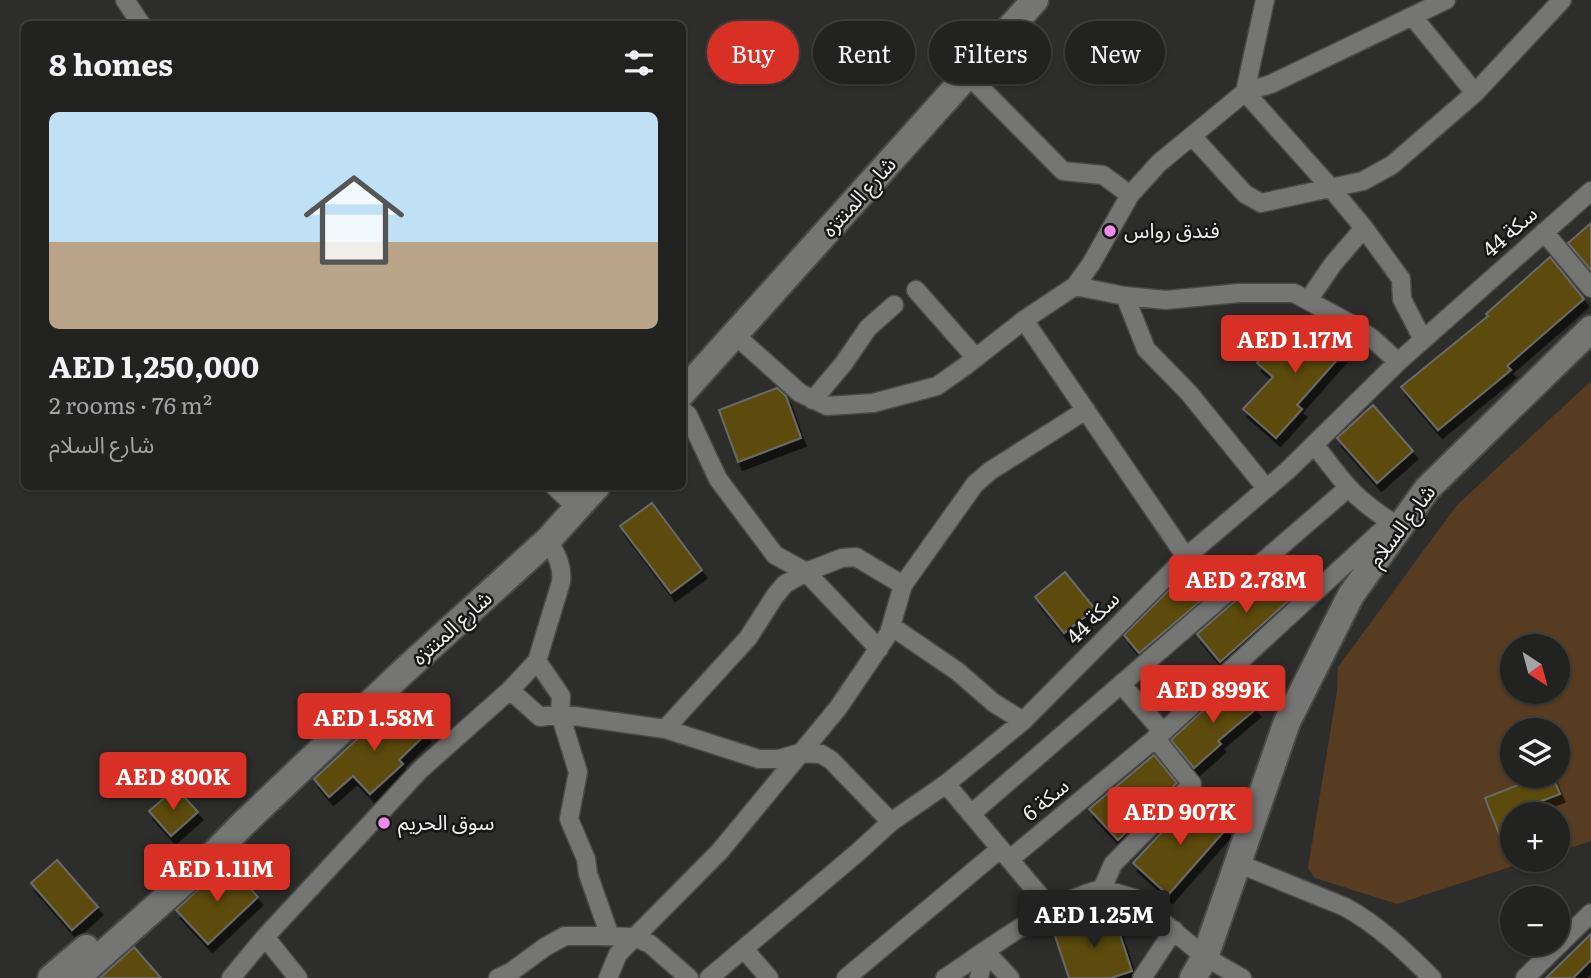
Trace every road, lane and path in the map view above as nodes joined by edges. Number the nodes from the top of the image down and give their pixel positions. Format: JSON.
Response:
{"nodes":[{"id":1,"x":125,"y":0,"type":"edge"},
{"id":2,"x":1035,"y":0,"type":"edge"},
{"id":3,"x":1265,"y":0,"type":"edge"},
{"id":4,"x":1446,"y":0,"type":"edge"},
{"id":5,"x":1562,"y":0,"type":"edge"},
{"id":6,"x":1413,"y":17,"type":"junction"},
{"id":7,"x":139,"y":21,"type":"edge"},
{"id":8,"x":1016,"y":21,"type":"edge"},
{"id":9,"x":960,"y":84,"type":"edge"},
{"id":10,"x":977,"y":84,"type":"edge"},
{"id":11,"x":1245,"y":92,"type":"junction"},
{"id":12,"x":1475,"y":93,"type":"junction"},
{"id":13,"x":1192,"y":136,"type":"junction"},
{"id":14,"x":1330,"y":187,"type":"junction"},
{"id":15,"x":1591,"y":191,"type":"edge"},
{"id":16,"x":1130,"y":195,"type":"junction"},
{"id":17,"x":1364,"y":228,"type":"junction"},
{"id":18,"x":1544,"y":232,"type":"junction"},
{"id":19,"x":1075,"y":286,"type":"junction"},
{"id":20,"x":1591,"y":288,"type":"edge"},
{"id":21,"x":916,"y":290,"type":"dead end"},
{"id":22,"x":1125,"y":296,"type":"junction"},
{"id":23,"x":1309,"y":299,"type":"junction"},
{"id":24,"x":894,"y":305,"type":"dead end"},
{"id":25,"x":1024,"y":320,"type":"junction"},
{"id":26,"x":1591,"y":330,"type":"edge"},
{"id":27,"x":735,"y":335,"type":"junction"},
{"id":28,"x":1423,"y":340,"type":"junction"},
{"id":29,"x":976,"y":358,"type":"junction"},
{"id":30,"x":1398,"y":362,"type":"junction"},
{"id":31,"x":686,"y":389,"type":"edge"},
{"id":32,"x":813,"y":400,"type":"junction"},
{"id":33,"x":1086,"y":410,"type":"junction"},
{"id":34,"x":686,"y":413,"type":"edge"},
{"id":35,"x":1315,"y":445,"type":"junction"},
{"id":36,"x":1266,"y":488,"type":"junction"},
{"id":37,"x":1348,"y":488,"type":"junction"},
{"id":38,"x":558,"y":490,"type":"edge"},
{"id":39,"x":593,"y":490,"type":"edge"},
{"id":40,"x":577,"y":508,"type":"junction"},
{"id":41,"x":1396,"y":524,"type":"junction"},
{"id":42,"x":548,"y":540,"type":"junction"},
{"id":43,"x":1186,"y":557,"type":"junction"},
{"id":44,"x":806,"y":572,"type":"junction"},
{"id":45,"x":903,"y":584,"type":"junction"},
{"id":46,"x":891,"y":626,"type":"junction"},
{"id":47,"x":879,"y":649,"type":"junction"},
{"id":48,"x":537,"y":661,"type":"junction"},
{"id":49,"x":1121,"y":684,"type":"junction"},
{"id":50,"x":510,"y":691,"type":"junction"},
{"id":51,"x":560,"y":714,"type":"junction"},
{"id":52,"x":1023,"y":721,"type":"junction"},
{"id":53,"x":665,"y":729,"type":"junction"},
{"id":54,"x":1159,"y":735,"type":"junction"},
{"id":55,"x":800,"y":754,"type":"junction"},
{"id":56,"x":946,"y":784,"type":"junction"},
{"id":57,"x":971,"y":814,"type":"junction"},
{"id":58,"x":891,"y":822,"type":"junction"},
{"id":59,"x":1005,"y":854,"type":"junction"},
{"id":60,"x":1237,"y":863,"type":"junction"},
{"id":61,"x":1102,"y":889,"type":"junction"},
{"id":62,"x":1052,"y":910,"type":"junction"},
{"id":63,"x":1591,"y":913,"type":"edge"},
{"id":64,"x":1174,"y":930,"type":"junction"},
{"id":65,"x":610,"y":936,"type":"junction"},
{"id":66,"x":265,"y":937,"type":"junction"},
{"id":67,"x":634,"y":937,"type":"junction"},
{"id":68,"x":744,"y":949,"type":"junction"},
{"id":69,"x":985,"y":951,"type":"junction"},
{"id":70,"x":1198,"y":962,"type":"edge"},
{"id":71,"x":64,"y":976,"type":"edge"},
{"id":72,"x":1428,"y":977,"type":"edge"},
{"id":73,"x":232,"y":978,"type":"edge"},
{"id":74,"x":298,"y":978,"type":"edge"},
{"id":75,"x":498,"y":978,"type":"edge"},
{"id":76,"x":608,"y":978,"type":"edge"},
{"id":77,"x":689,"y":978,"type":"edge"},
{"id":78,"x":709,"y":978,"type":"edge"},
{"id":79,"x":769,"y":978,"type":"edge"},
{"id":80,"x":846,"y":978,"type":"edge"},
{"id":81,"x":945,"y":978,"type":"edge"},
{"id":82,"x":979,"y":978,"type":"edge"},
{"id":83,"x":1010,"y":978,"type":"edge"},
{"id":84,"x":1142,"y":978,"type":"edge"},
{"id":85,"x":1181,"y":978,"type":"edge"},
{"id":86,"x":1242,"y":978,"type":"edge"},
{"id":87,"x":1525,"y":978,"type":"edge"}],
"edges":[{"from":1,"to":7,"type":"street"},
{"from":2,"to":8,"type":"street","name":"شارع المنتزه"},
{"from":3,"to":11,"type":"street"},
{"from":4,"to":6,"type":"street"},
{"from":5,"to":12,"type":"street"},
{"from":6,"to":11,"type":"street"},
{"from":6,"to":12,"type":"street"},
{"from":9,"to":27,"type":"street","name":"شارع المنتزه"},
{"from":10,"to":16,"type":"street"},
{"from":11,"to":13,"type":"street"},
{"from":11,"to":14,"type":"street"},
{"from":12,"to":14,"type":"street"},
{"from":13,"to":14,"type":"street"},
{"from":13,"to":16,"type":"street"},
{"from":14,"to":17,"type":"street"},
{"from":15,"to":18,"type":"street","name":"سكة 44"},
{"from":16,"to":19,"type":"street"},
{"from":17,"to":23,"type":"street"},
{"from":17,"to":28,"type":"street"},
{"from":18,"to":20,"type":"street"},
{"from":18,"to":28,"type":"street","name":"سكة 44"},
{"from":19,"to":22,"type":"street"},
{"from":19,"to":25,"type":"street"},
{"from":21,"to":29,"type":"street"},
{"from":22,"to":23,"type":"street"},
{"from":22,"to":36,"type":"street"},
{"from":23,"to":30,"type":"street"},
{"from":24,"to":32,"type":"street"},
{"from":25,"to":29,"type":"street"},
{"from":25,"to":33,"type":"street"},
{"from":26,"to":41,"type":"street","name":"شارع السلام"},
{"from":27,"to":31,"type":"street","name":"شارع المنتزه"},
{"from":27,"to":32,"type":"street"},
{"from":28,"to":30,"type":"street","name":"سكة 44"},
{"from":29,"to":32,"type":"street"},
{"from":30,"to":35,"type":"street","name":"سكة 44"},
{"from":33,"to":43,"type":"street"},
{"from":33,"to":45,"type":"street"},
{"from":34,"to":44,"type":"street"},
{"from":35,"to":36,"type":"street","name":"سكة 44"},
{"from":35,"to":37,"type":"street"},
{"from":36,"to":43,"type":"street","name":"سكة 44"},
{"from":37,"to":41,"type":"street"},
{"from":37,"to":49,"type":"street"},
{"from":38,"to":40,"type":"street"},
{"from":39,"to":40,"type":"street","name":"شارع المنتزه"},
{"from":40,"to":42,"type":"street","name":"شارع المنتزه"},
{"from":41,"to":54,"type":"street","name":"سكة 6"},
{"from":41,"to":60,"type":"street","name":"شارع السلام"},
{"from":42,"to":48,"type":"street"},
{"from":42,"to":71,"type":"street","name":"شارع المنتزه"},
{"from":43,"to":52,"type":"street","name":"سكة 44"},
{"from":44,"to":45,"type":"street"},
{"from":44,"to":47,"type":"street"},
{"from":44,"to":53,"type":"street"},
{"from":45,"to":46,"type":"street"},
{"from":46,"to":47,"type":"street"},
{"from":46,"to":52,"type":"street"},
{"from":47,"to":55,"type":"street"},
{"from":48,"to":50,"type":"street"},
{"from":48,"to":51,"type":"street"},
{"from":49,"to":54,"type":"street"},
{"from":49,"to":57,"type":"street"},
{"from":50,"to":51,"type":"street"},
{"from":50,"to":66,"type":"street"},
{"from":51,"to":53,"type":"street"},
{"from":51,"to":65,"type":"street"},
{"from":52,"to":56,"type":"street","name":"سكة 44"},
{"from":53,"to":55,"type":"street"},
{"from":54,"to":59,"type":"street","name":"سكة 6"},
{"from":54,"to":61,"type":"street"},
{"from":55,"to":58,"type":"street"},
{"from":55,"to":67,"type":"street"},
{"from":56,"to":57,"type":"street"},
{"from":56,"to":58,"type":"street","name":"سكة 44"},
{"from":57,"to":59,"type":"street"},
{"from":58,"to":68,"type":"street","name":"سكة 44"},
{"from":59,"to":62,"type":"street"},
{"from":59,"to":80,"type":"street","name":"سكة 6"},
{"from":60,"to":70,"type":"street","name":"شارع السلام"},
{"from":60,"to":72,"type":"street"},
{"from":61,"to":62,"type":"street"},
{"from":61,"to":64,"type":"street"},
{"from":62,"to":69,"type":"street"},
{"from":63,"to":87,"type":"street"},
{"from":64,"to":70,"type":"street"},
{"from":64,"to":84,"type":"street"},
{"from":65,"to":67,"type":"street"},
{"from":65,"to":75,"type":"street"},
{"from":66,"to":73,"type":"street"},
{"from":66,"to":74,"type":"street"},
{"from":67,"to":76,"type":"street"},
{"from":67,"to":77,"type":"street"},
{"from":68,"to":78,"type":"street","name":"سكة 44"},
{"from":68,"to":79,"type":"street"},
{"from":69,"to":81,"type":"street"},
{"from":69,"to":82,"type":"street"},
{"from":69,"to":83,"type":"street"},
{"from":70,"to":85,"type":"street","name":"شارع السلام"},
{"from":70,"to":86,"type":"street"}]}
